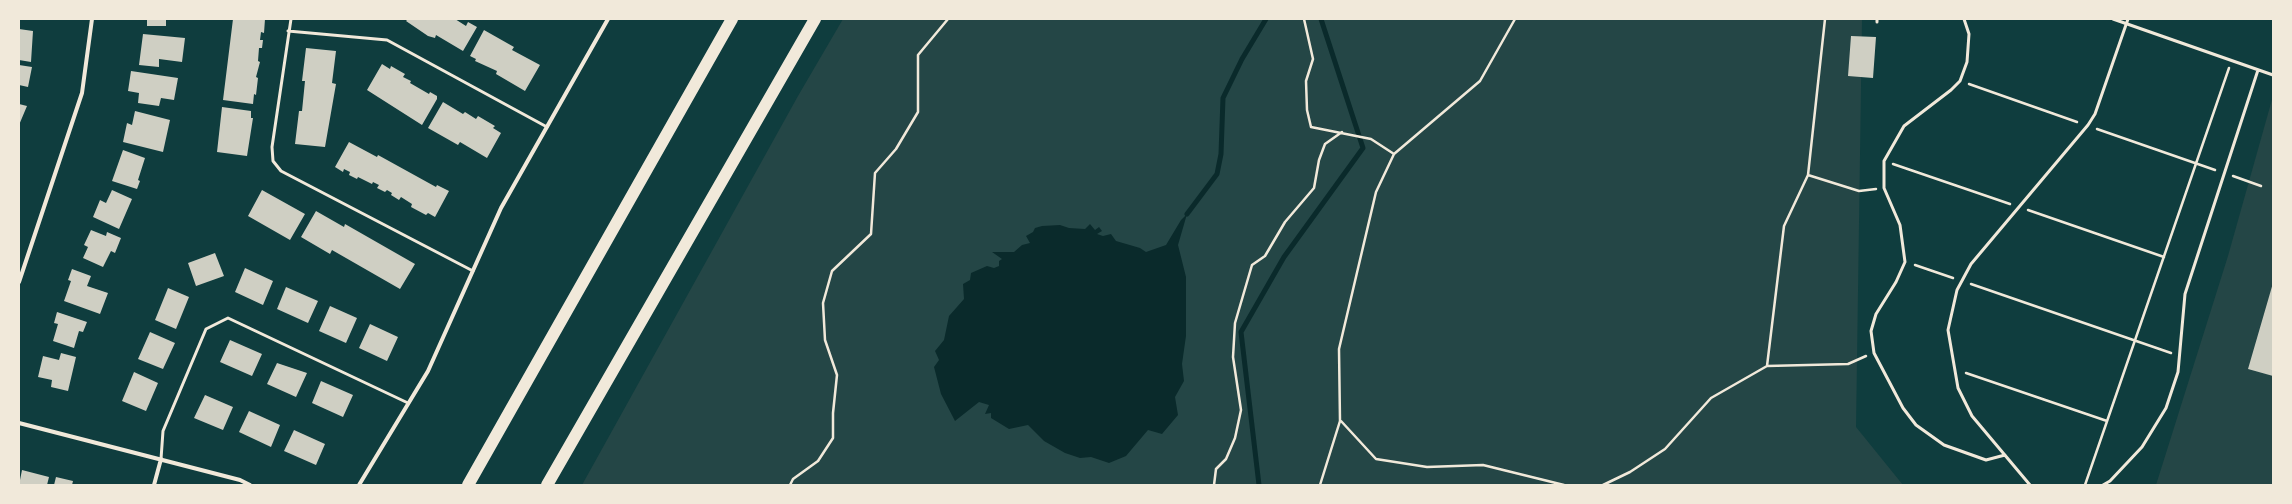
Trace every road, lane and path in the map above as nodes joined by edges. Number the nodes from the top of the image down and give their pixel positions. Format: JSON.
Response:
{"nodes":[{"id":1,"x":92,"y":19,"type":"edge"},
{"id":2,"x":291,"y":19,"type":"edge"},
{"id":3,"x":608,"y":19,"type":"edge"},
{"id":4,"x":732,"y":19,"type":"edge"},
{"id":5,"x":815,"y":19,"type":"edge"},
{"id":6,"x":948,"y":19,"type":"edge"},
{"id":7,"x":1304,"y":19,"type":"edge"},
{"id":8,"x":1515,"y":19,"type":"edge"},
{"id":9,"x":1825,"y":19,"type":"edge"},
{"id":10,"x":1964,"y":19,"type":"edge"},
{"id":11,"x":2113,"y":19,"type":"edge"},
{"id":12,"x":2128,"y":19,"type":"edge"},
{"id":13,"x":2127,"y":24,"type":"junction"},
{"id":14,"x":288,"y":31,"type":"junction"},
{"id":15,"x":2231,"y":60,"type":"junction"},
{"id":16,"x":2258,"y":70,"type":"junction"},
{"id":17,"x":2273,"y":75,"type":"edge"},
{"id":18,"x":1960,"y":81,"type":"junction"},
{"id":19,"x":2088,"y":125,"type":"junction"},
{"id":20,"x":547,"y":127,"type":"junction"},
{"id":21,"x":1342,"y":132,"type":"junction"},
{"id":22,"x":1394,"y":154,"type":"junction"},
{"id":23,"x":2196,"y":163,"type":"junction"},
{"id":24,"x":2224,"y":173,"type":"junction"},
{"id":25,"x":1808,"y":176,"type":"junction"},
{"id":26,"x":2261,"y":186,"type":"dead end"},
{"id":27,"x":1884,"y":188,"type":"junction"},
{"id":28,"x":1905,"y":262,"type":"junction"},
{"id":29,"x":473,"y":271,"type":"junction"},
{"id":30,"x":1961,"y":281,"type":"junction"},
{"id":31,"x":19,"y":282,"type":"edge"},
{"id":32,"x":2135,"y":340,"type":"junction"},
{"id":33,"x":1874,"y":353,"type":"junction"},
{"id":34,"x":2179,"y":355,"type":"junction"},
{"id":35,"x":1767,"y":366,"type":"junction"},
{"id":36,"x":1955,"y":369,"type":"junction"},
{"id":37,"x":408,"y":403,"type":"junction"},
{"id":38,"x":1340,"y":421,"type":"junction"},
{"id":39,"x":2107,"y":421,"type":"junction"},
{"id":40,"x":19,"y":422,"type":"edge"},
{"id":41,"x":2005,"y":455,"type":"junction"},
{"id":42,"x":161,"y":459,"type":"junction"},
{"id":43,"x":154,"y":485,"type":"edge"},
{"id":44,"x":250,"y":485,"type":"edge"},
{"id":45,"x":360,"y":485,"type":"edge"},
{"id":46,"x":468,"y":485,"type":"edge"},
{"id":47,"x":547,"y":485,"type":"edge"},
{"id":48,"x":790,"y":485,"type":"edge"},
{"id":49,"x":1214,"y":485,"type":"edge"},
{"id":50,"x":1320,"y":485,"type":"edge"},
{"id":51,"x":1564,"y":485,"type":"edge"},
{"id":52,"x":1603,"y":485,"type":"edge"},
{"id":53,"x":2030,"y":485,"type":"edge"},
{"id":54,"x":2085,"y":485,"type":"edge"},
{"id":55,"x":2103,"y":485,"type":"edge"}],
"edges":[{"from":1,"to":31,"type":"street"},
{"from":2,"to":14,"type":"lane"},
{"from":3,"to":20,"type":"street"},
{"from":4,"to":46,"type":"highway"},
{"from":5,"to":47,"type":"highway"},
{"from":6,"to":48,"type":"path"},
{"from":7,"to":21,"type":"path"},
{"from":8,"to":22,"type":"path"},
{"from":9,"to":25,"type":"path"},
{"from":10,"to":18,"type":"lane"},
{"from":11,"to":13,"type":"lane"},
{"from":12,"to":13,"type":"lane"},
{"from":13,"to":15,"type":"lane"},
{"from":13,"to":19,"type":"lane"},
{"from":14,"to":20,"type":"lane"},
{"from":14,"to":29,"type":"lane"},
{"from":15,"to":16,"type":"lane"},
{"from":15,"to":23,"type":"path"},
{"from":16,"to":17,"type":"lane"},
{"from":16,"to":24,"type":"lane"},
{"from":18,"to":19,"type":"path"},
{"from":18,"to":27,"type":"lane"},
{"from":19,"to":23,"type":"path"},
{"from":19,"to":30,"type":"lane"},
{"from":20,"to":29,"type":"street"},
{"from":21,"to":22,"type":"path"},
{"from":21,"to":49,"type":"path"},
{"from":22,"to":38,"type":"path"},
{"from":23,"to":24,"type":"path"},
{"from":23,"to":32,"type":"path"},
{"from":24,"to":26,"type":"path"},
{"from":24,"to":34,"type":"lane"},
{"from":25,"to":27,"type":"path"},
{"from":25,"to":35,"type":"path"},
{"from":27,"to":28,"type":"lane"},
{"from":28,"to":30,"type":"path"},
{"from":28,"to":33,"type":"lane"},
{"from":29,"to":37,"type":"street"},
{"from":30,"to":32,"type":"path"},
{"from":30,"to":36,"type":"lane"},
{"from":32,"to":34,"type":"path"},
{"from":32,"to":39,"type":"path"},
{"from":33,"to":35,"type":"path"},
{"from":33,"to":41,"type":"lane"},
{"from":34,"to":55,"type":"lane"},
{"from":35,"to":52,"type":"path"},
{"from":36,"to":39,"type":"path"},
{"from":36,"to":41,"type":"lane"},
{"from":37,"to":42,"type":"lane"},
{"from":37,"to":45,"type":"street"},
{"from":38,"to":50,"type":"path"},
{"from":38,"to":51,"type":"path"},
{"from":39,"to":54,"type":"path"},
{"from":40,"to":42,"type":"street"},
{"from":41,"to":53,"type":"lane"},
{"from":42,"to":43,"type":"street"},
{"from":42,"to":44,"type":"street"}]}
